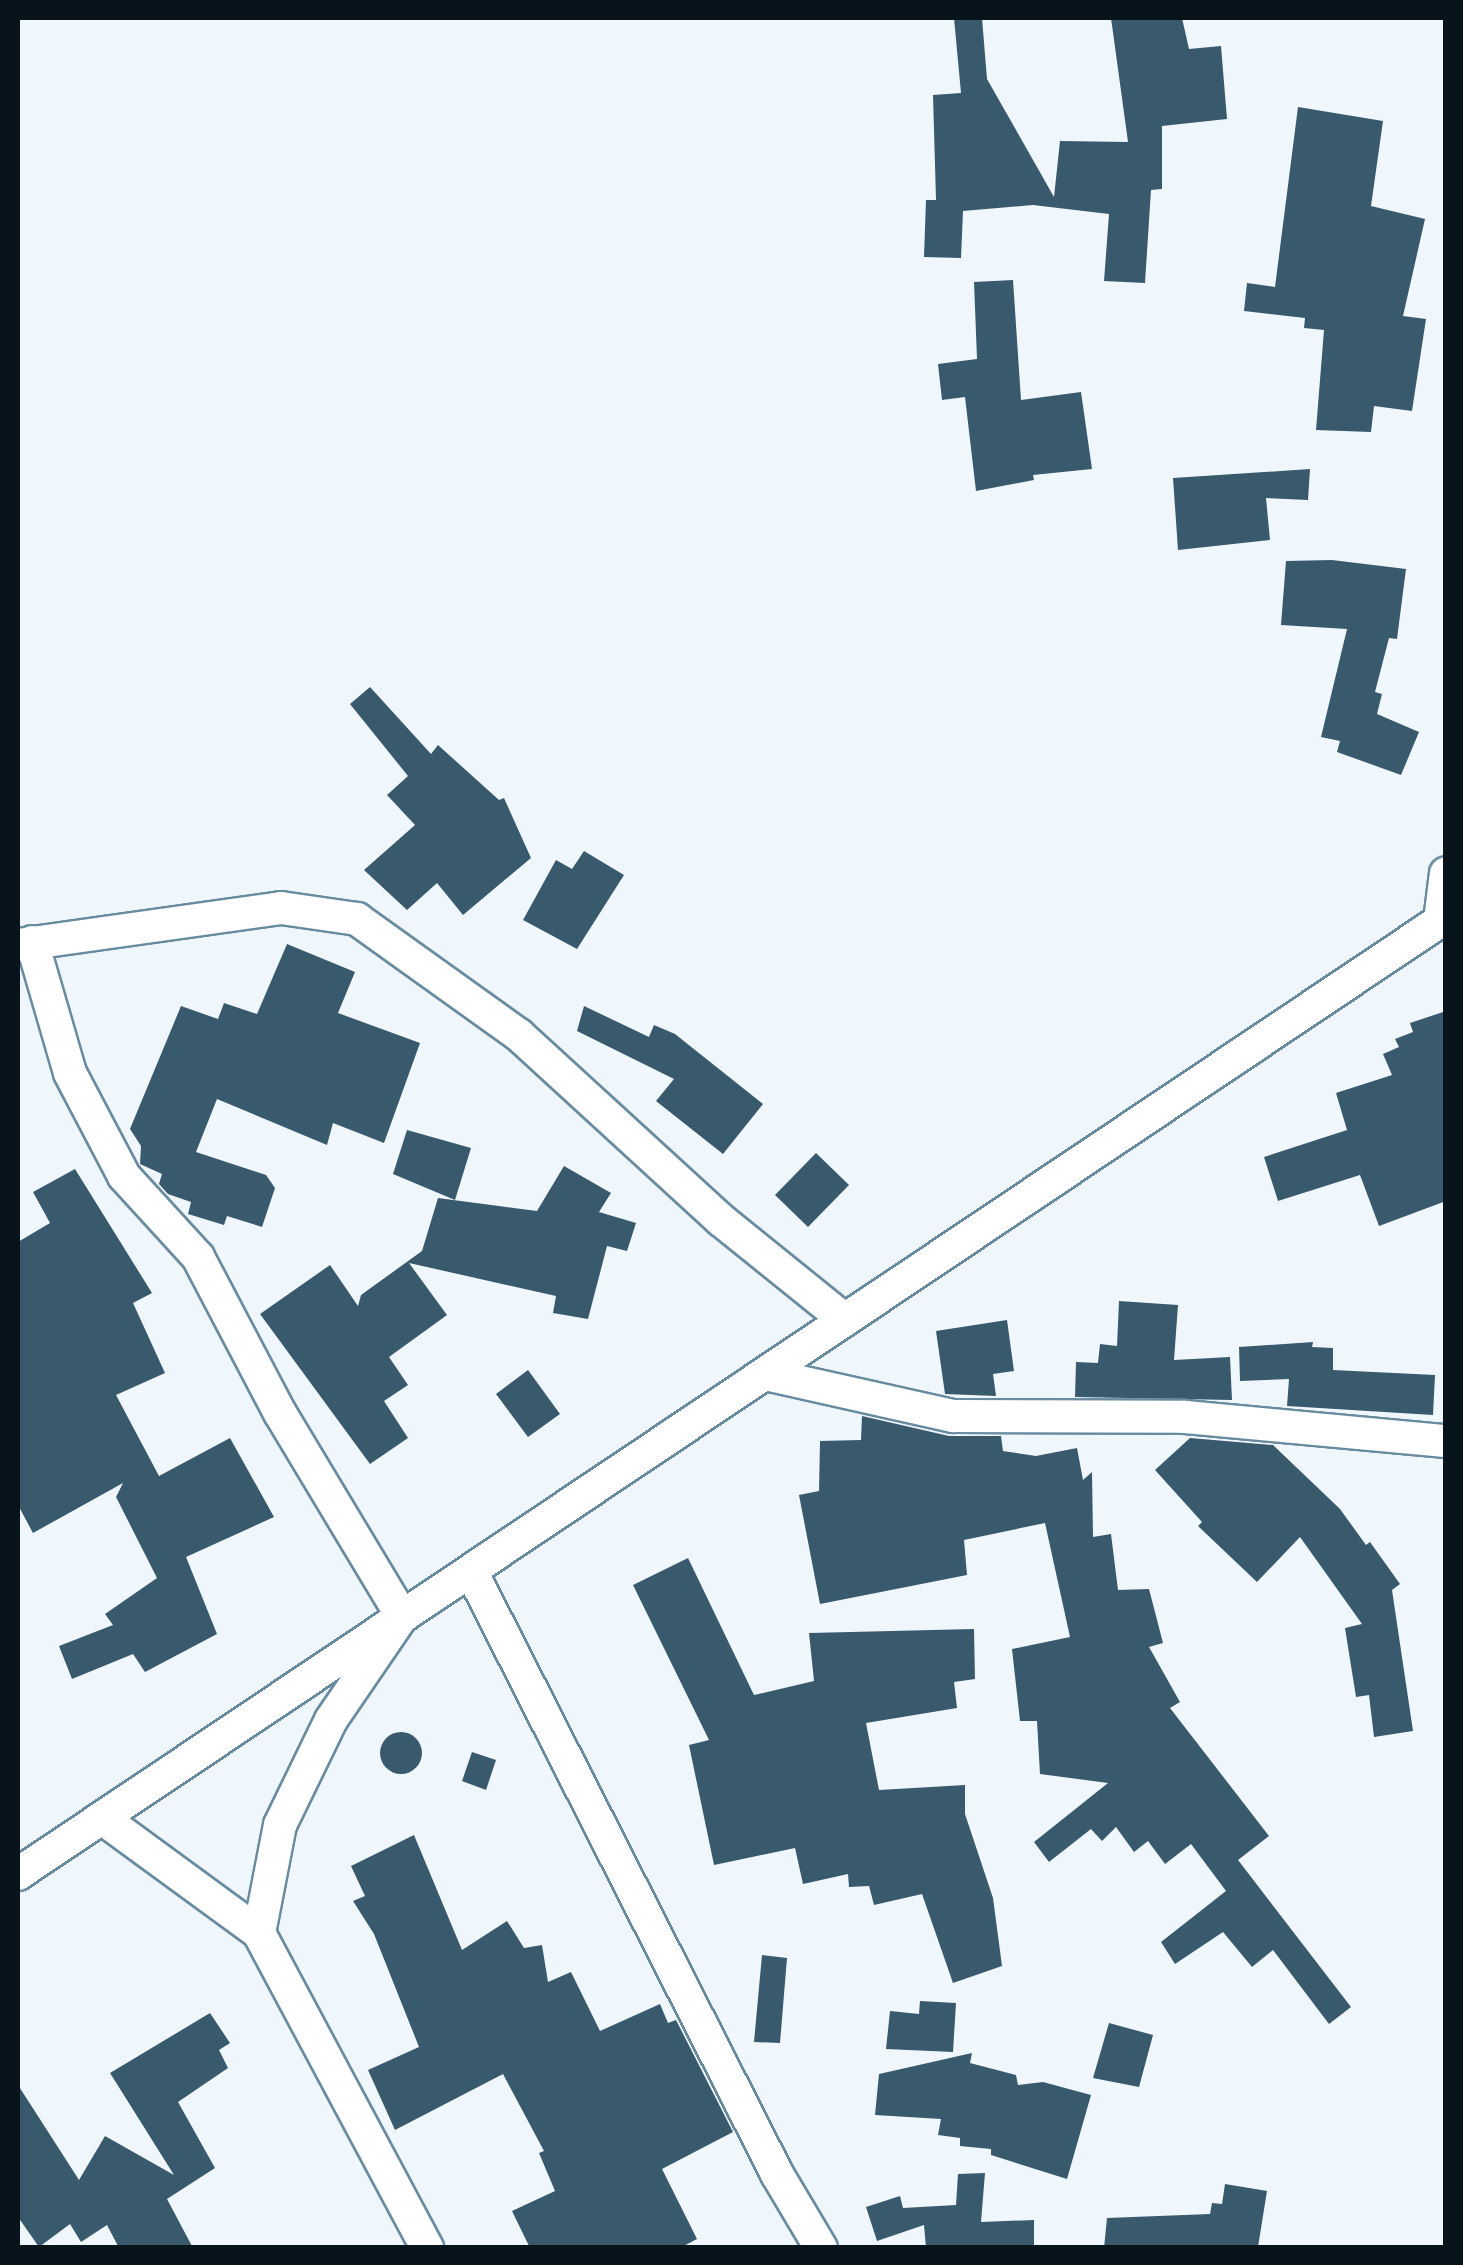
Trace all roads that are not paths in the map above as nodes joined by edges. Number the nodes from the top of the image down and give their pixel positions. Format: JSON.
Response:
{"nodes":[{"id":1,"x":1446,"y":873,"type":"edge"},
{"id":2,"x":1443,"y":919,"type":"edge"},
{"id":3,"x":25,"y":944,"type":"edge"},
{"id":4,"x":845,"y":1320,"type":"junction"},
{"id":5,"x":765,"y":1374,"type":"junction"},
{"id":6,"x":1446,"y":1441,"type":"edge"},
{"id":7,"x":470,"y":1571,"type":"junction"},
{"id":8,"x":402,"y":1616,"type":"junction"},
{"id":9,"x":102,"y":1818,"type":"junction"},
{"id":10,"x":18,"y":1874,"type":"edge"},
{"id":11,"x":259,"y":1933,"type":"junction"},
{"id":12,"x":425,"y":2247,"type":"edge"},
{"id":13,"x":821,"y":2248,"type":"edge"}],
"edges":[{"from":1,"to":2,"type":"street"},
{"from":2,"to":4,"type":"street"},
{"from":3,"to":4,"type":"street"},
{"from":3,"to":8,"type":"street"},
{"from":4,"to":5,"type":"street"},
{"from":5,"to":6,"type":"street"},
{"from":5,"to":7,"type":"street"},
{"from":7,"to":8,"type":"street"},
{"from":7,"to":13,"type":"street"},
{"from":8,"to":9,"type":"street"},
{"from":8,"to":11,"type":"street"},
{"from":9,"to":10,"type":"street"},
{"from":9,"to":11,"type":"street"},
{"from":11,"to":12,"type":"street"}]}
